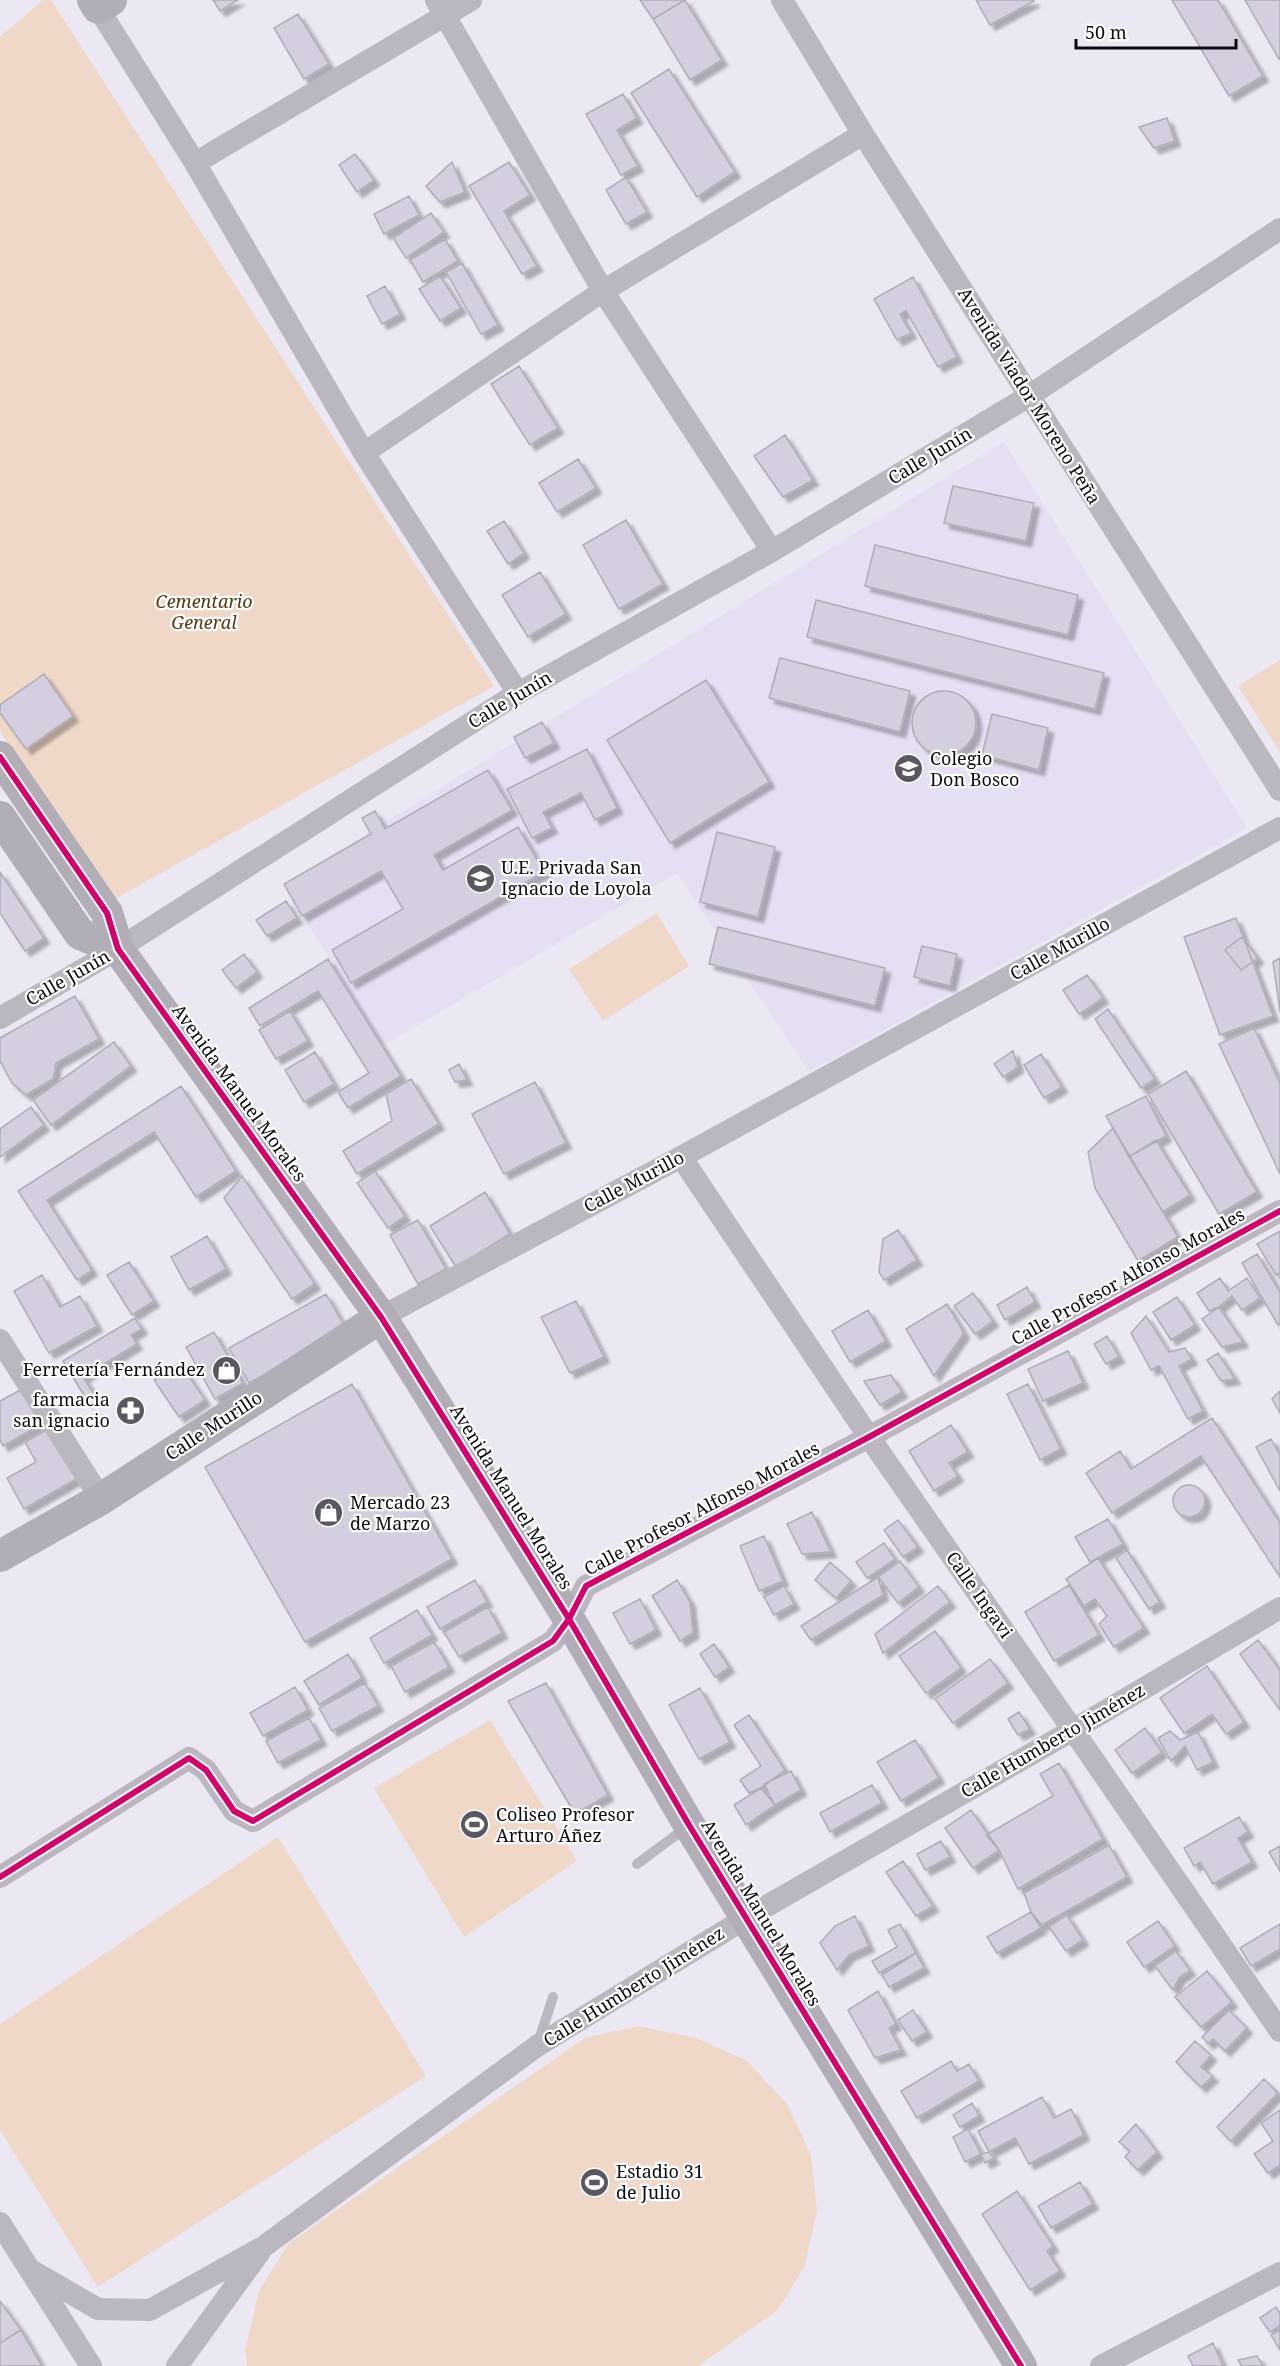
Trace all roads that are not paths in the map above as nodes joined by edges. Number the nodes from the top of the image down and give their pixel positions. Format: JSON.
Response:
{"nodes":[{"id":1,"x":471,"y":0,"type":"edge"},
{"id":2,"x":782,"y":0,"type":"edge"},
{"id":3,"x":101,"y":3,"type":"edge"},
{"id":4,"x":441,"y":8,"type":"edge"},
{"id":5,"x":863,"y":134,"type":"junction"},
{"id":6,"x":195,"y":163,"type":"junction"},
{"id":7,"x":1280,"y":229,"type":"edge"},
{"id":8,"x":603,"y":291,"type":"junction"},
{"id":9,"x":1029,"y":396,"type":"junction"},
{"id":10,"x":364,"y":453,"type":"junction"},
{"id":11,"x":772,"y":551,"type":"junction"},
{"id":12,"x":518,"y":693,"type":"junction"},
{"id":13,"x":0,"y":758,"type":"edge"},
{"id":14,"x":1280,"y":790,"type":"edge"},
{"id":15,"x":0,"y":817,"type":"edge"},
{"id":16,"x":1280,"y":828,"type":"edge"},
{"id":17,"x":118,"y":949,"type":"junction"},
{"id":18,"x":0,"y":1018,"type":"edge"},
{"id":19,"x":681,"y":1157,"type":"junction"},
{"id":20,"x":1280,"y":1210,"type":"edge"},
{"id":21,"x":381,"y":1317,"type":"junction"},
{"id":22,"x":0,"y":1340,"type":"edge"},
{"id":23,"x":869,"y":1437,"type":"junction"},
{"id":24,"x":101,"y":1499,"type":"junction"},
{"id":25,"x":0,"y":1556,"type":"edge"},
{"id":26,"x":1280,"y":1608,"type":"edge"},
{"id":27,"x":569,"y":1619,"type":"junction"},
{"id":28,"x":1073,"y":1730,"type":"junction"},
{"id":29,"x":689,"y":1824,"type":"junction"},
{"id":30,"x":637,"y":1864,"type":"dead end"},
{"id":31,"x":0,"y":1877,"type":"edge"},
{"id":32,"x":746,"y":1918,"type":"junction"},
{"id":33,"x":553,"y":1997,"type":"dead end"},
{"id":34,"x":1280,"y":2031,"type":"edge"},
{"id":35,"x":537,"y":2046,"type":"junction"},
{"id":36,"x":0,"y":2223,"type":"edge"},
{"id":37,"x":263,"y":2247,"type":"junction"},
{"id":38,"x":29,"y":2269,"type":"junction"},
{"id":39,"x":1280,"y":2273,"type":"edge"},
{"id":40,"x":91,"y":2366,"type":"edge"},
{"id":41,"x":177,"y":2366,"type":"edge"},
{"id":42,"x":1022,"y":2366,"type":"edge"},
{"id":43,"x":1101,"y":2366,"type":"edge"}],
"edges":[{"from":1,"to":4,"type":"street"},
{"from":2,"to":5,"type":"street","name":"Avenida Viador Moreno Peña"},
{"from":3,"to":6,"type":"street"},
{"from":4,"to":6,"type":"street"},
{"from":4,"to":8,"type":"street"},
{"from":5,"to":8,"type":"street"},
{"from":5,"to":9,"type":"street","name":"Avenida Viador Moreno Peña"},
{"from":6,"to":10,"type":"street"},
{"from":7,"to":9,"type":"street","name":"Calle Junín"},
{"from":8,"to":10,"type":"street"},
{"from":8,"to":11,"type":"street"},
{"from":9,"to":11,"type":"street","name":"Calle Junín"},
{"from":9,"to":14,"type":"street","name":"Avenida Viador Moreno Peña"},
{"from":10,"to":12,"type":"street"},
{"from":11,"to":12,"type":"street","name":"Calle Junín"},
{"from":12,"to":17,"type":"street","name":"Calle Junín"},
{"from":13,"to":17,"type":"street","name":"Avenida Manuel Morales"},
{"from":15,"to":17,"type":"street"},
{"from":16,"to":19,"type":"street","name":"Calle Murillo"},
{"from":17,"to":18,"type":"street","name":"Calle Junín"},
{"from":17,"to":21,"type":"street","name":"Avenida Manuel Morales"},
{"from":19,"to":21,"type":"street","name":"Calle Murillo"},
{"from":19,"to":23,"type":"street","name":"Calle Ingavi"},
{"from":20,"to":23,"type":"street","name":"Calle Profesor Alfonso Morales"},
{"from":21,"to":24,"type":"street","name":"Calle Murillo"},
{"from":21,"to":27,"type":"street","name":"Avenida Manuel Morales"},
{"from":22,"to":24,"type":"street"},
{"from":23,"to":27,"type":"street","name":"Calle Profesor Alfonso Morales"},
{"from":23,"to":28,"type":"street","name":"Calle Ingavi"},
{"from":24,"to":25,"type":"street","name":"Calle Murillo"},
{"from":26,"to":28,"type":"street","name":"Calle Humberto Jiménez"},
{"from":27,"to":29,"type":"street","name":"Avenida Manuel Morales"},
{"from":27,"to":31,"type":"street","name":"Calle Profesor Alfonso Morales"},
{"from":28,"to":32,"type":"street","name":"Calle Humberto Jiménez"},
{"from":28,"to":34,"type":"street","name":"Calle Ingavi"},
{"from":29,"to":30,"type":"lane"},
{"from":29,"to":32,"type":"street","name":"Avenida Manuel Morales"},
{"from":32,"to":35,"type":"street","name":"Calle Humberto Jiménez"},
{"from":32,"to":42,"type":"street","name":"Avenida Manuel Morales"},
{"from":33,"to":35,"type":"lane"},
{"from":35,"to":37,"type":"street","name":"Calle Humberto Jiménez"},
{"from":36,"to":38,"type":"street"},
{"from":37,"to":38,"type":"street","name":"Calle Humberto Jiménez"},
{"from":37,"to":41,"type":"street"},
{"from":38,"to":40,"type":"street"},
{"from":39,"to":43,"type":"street"}]}
